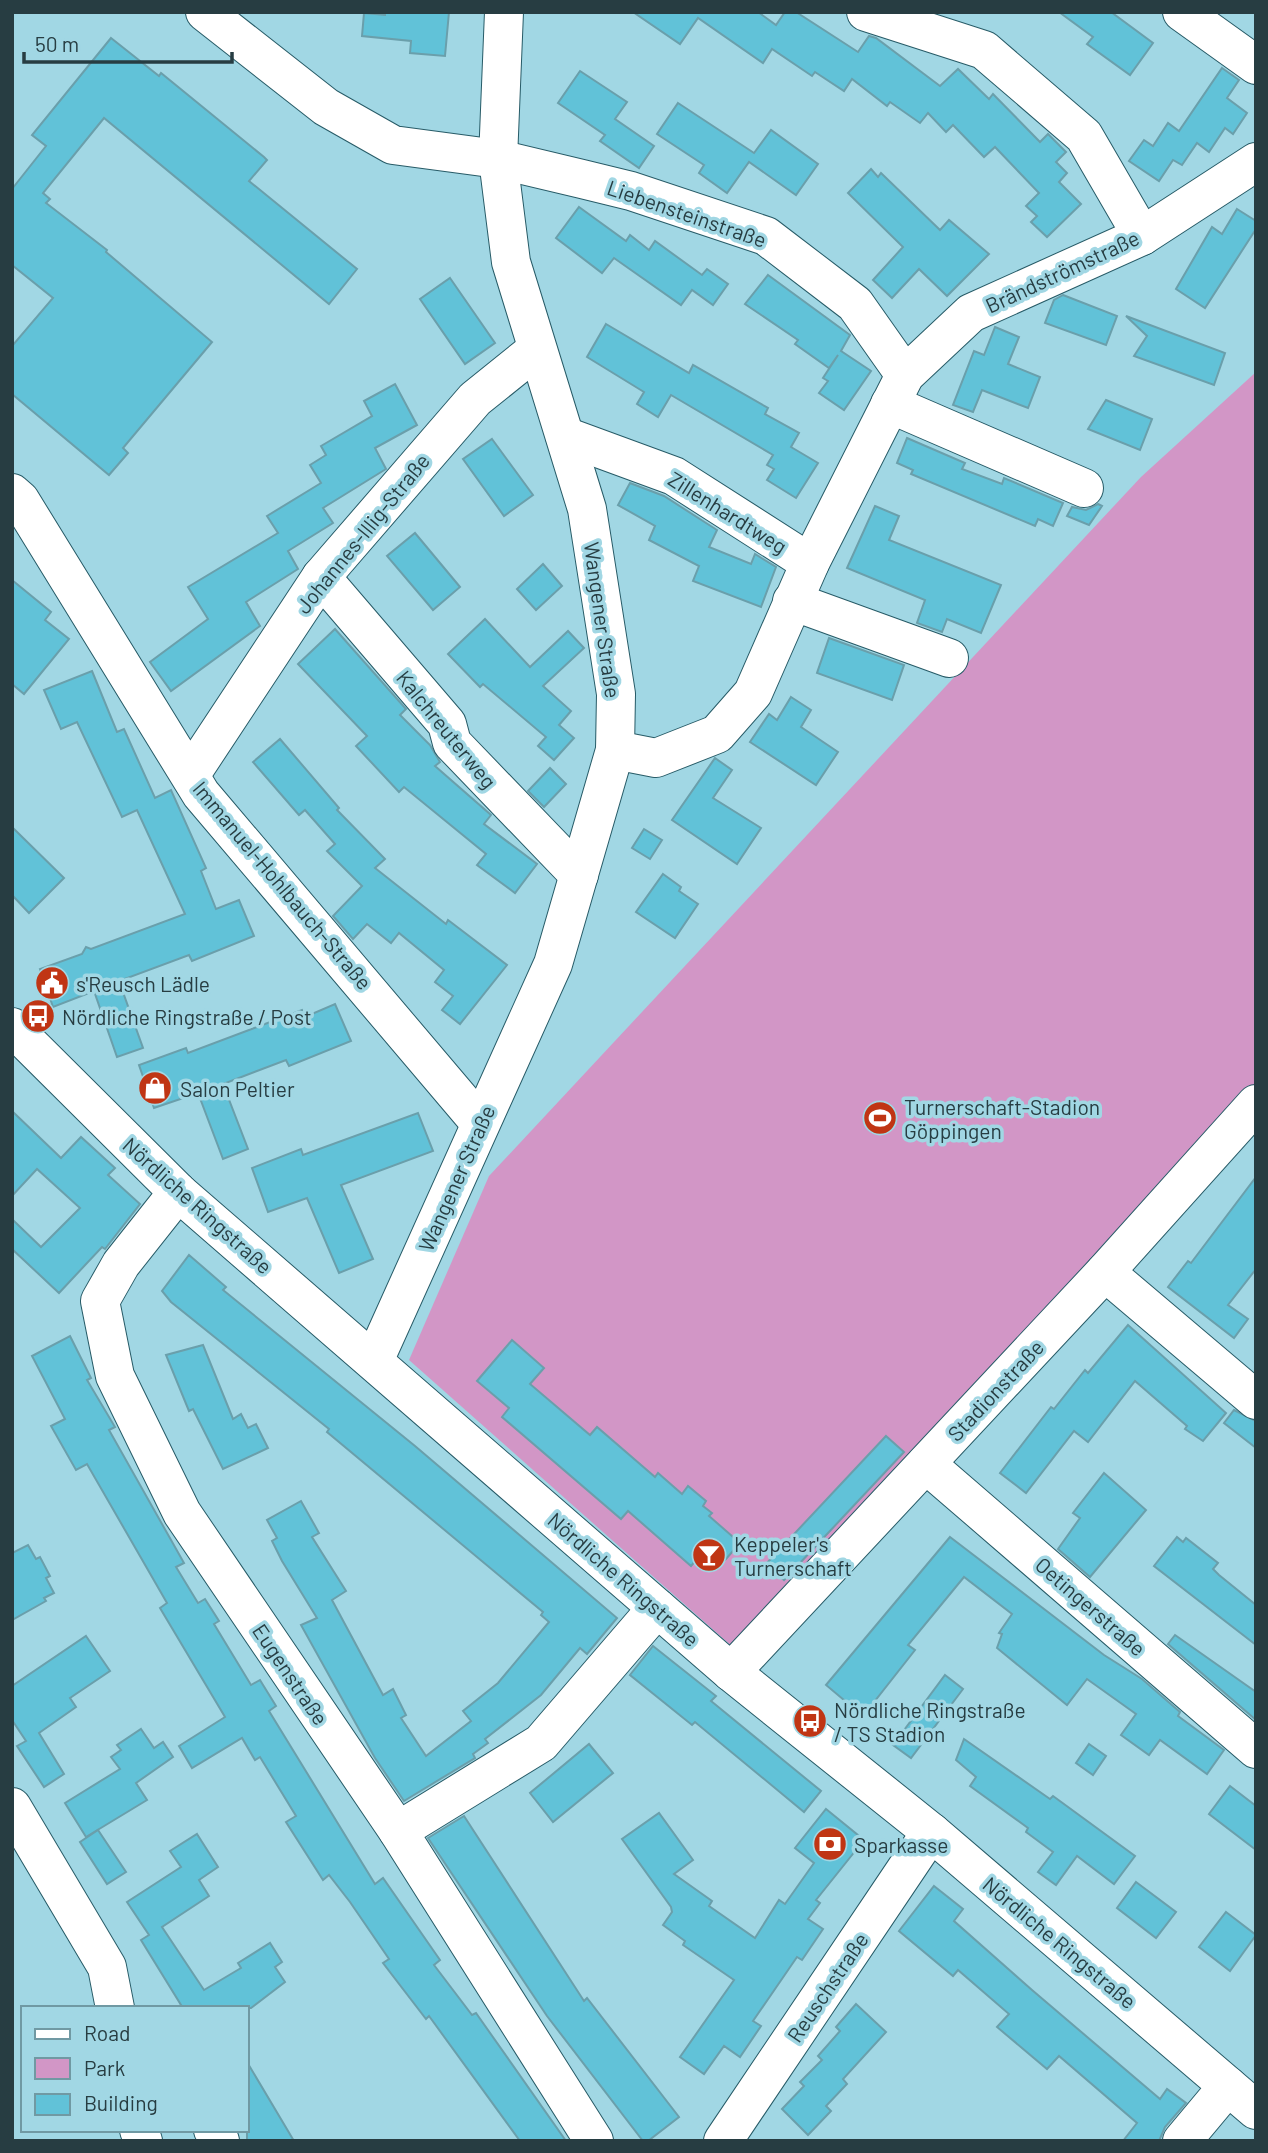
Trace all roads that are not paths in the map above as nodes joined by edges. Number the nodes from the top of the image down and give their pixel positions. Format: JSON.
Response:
{"nodes":[{"id":1,"x":205,"y":12,"type":"edge"},
{"id":2,"x":503,"y":12,"type":"edge"},
{"id":3,"x":866,"y":12,"type":"edge"},
{"id":4,"x":1182,"y":12,"type":"edge"},
{"id":5,"x":1256,"y":65,"type":"edge"},
{"id":6,"x":498,"y":159,"type":"junction"},
{"id":7,"x":1256,"y":162,"type":"edge"},
{"id":8,"x":1142,"y":236,"type":"junction"},
{"id":9,"x":536,"y":350,"type":"junction"},
{"id":10,"x":898,"y":389,"type":"junction"},
{"id":11,"x":565,"y":436,"type":"junction"},
{"id":12,"x":1084,"y":488,"type":"dead end"},
{"id":13,"x":12,"y":493,"type":"edge"},
{"id":14,"x":810,"y":563,"type":"junction"},
{"id":15,"x":321,"y":577,"type":"junction"},
{"id":16,"x":793,"y":601,"type":"junction"},
{"id":17,"x":949,"y":658,"type":"dead end"},
{"id":18,"x":615,"y":750,"type":"junction"},
{"id":19,"x":191,"y":774,"type":"junction"},
{"id":20,"x":579,"y":875,"type":"junction"},
{"id":21,"x":12,"y":1027,"type":"edge"},
{"id":22,"x":1256,"y":1104,"type":"edge"},
{"id":23,"x":480,"y":1123,"type":"junction"},
{"id":24,"x":178,"y":1192,"type":"junction"},
{"id":25,"x":1105,"y":1272,"type":"junction"},
{"id":26,"x":374,"y":1362,"type":"junction"},
{"id":27,"x":1256,"y":1400,"type":"edge"},
{"id":28,"x":926,"y":1464,"type":"junction"},
{"id":29,"x":657,"y":1608,"type":"junction"},
{"id":30,"x":731,"y":1672,"type":"junction"},
{"id":31,"x":1256,"y":1749,"type":"edge"},
{"id":32,"x":12,"y":1807,"type":"edge"},
{"id":33,"x":398,"y":1831,"type":"junction"},
{"id":34,"x":931,"y":1832,"type":"junction"},
{"id":35,"x":107,"y":1966,"type":"junction"},
{"id":36,"x":115,"y":2006,"type":"edge"},
{"id":37,"x":137,"y":2006,"type":"edge"},
{"id":38,"x":1242,"y":2098,"type":"edge"},
{"id":39,"x":594,"y":2141,"type":"edge"},
{"id":40,"x":723,"y":2141,"type":"edge"},
{"id":41,"x":1182,"y":2141,"type":"edge"}],
"edges":[{"from":1,"to":6,"type":"street","name":"Liebensteinstraße"},
{"from":2,"to":6,"type":"street","name":"Wangener Straße"},
{"from":3,"to":8,"type":"street"},
{"from":4,"to":5,"type":"street"},
{"from":6,"to":9,"type":"street","name":"Wangener Straße"},
{"from":6,"to":10,"type":"street","name":"Liebensteinstraße"},
{"from":7,"to":8,"type":"street","name":"Brändströmstraße"},
{"from":8,"to":10,"type":"street","name":"Brändströmstraße"},
{"from":9,"to":11,"type":"street","name":"Wangener Straße"},
{"from":9,"to":15,"type":"street","name":"Johannes-Illig-Straße"},
{"from":10,"to":12,"type":"street"},
{"from":10,"to":14,"type":"street","name":"Brändströmstraße"},
{"from":11,"to":14,"type":"street","name":"Zillenhardtweg"},
{"from":11,"to":18,"type":"street","name":"Wangener Straße"},
{"from":13,"to":19,"type":"street","name":"Immanuel-Hohlbauch-Straße"},
{"from":14,"to":16,"type":"street","name":"Brändströmstraße"},
{"from":15,"to":19,"type":"street","name":"Johannes-Illig-Straße"},
{"from":15,"to":20,"type":"street","name":"Kalchreuterweg"},
{"from":16,"to":17,"type":"street"},
{"from":16,"to":18,"type":"street","name":"Brändströmstraße"},
{"from":18,"to":20,"type":"street","name":"Wangener Straße"},
{"from":19,"to":23,"type":"street","name":"Immanuel-Hohlbauch-Straße"},
{"from":20,"to":23,"type":"street","name":"Wangener Straße"},
{"from":21,"to":24,"type":"street","name":"Nördliche Ringstraße"},
{"from":22,"to":25,"type":"street","name":"Stadionstraße"},
{"from":23,"to":26,"type":"street","name":"Wangener Straße"},
{"from":24,"to":26,"type":"street","name":"Nördliche Ringstraße"},
{"from":24,"to":33,"type":"street","name":"Eugenstraße"},
{"from":25,"to":27,"type":"street"},
{"from":25,"to":28,"type":"street","name":"Stadionstraße"},
{"from":26,"to":29,"type":"street","name":"Nördliche Ringstraße"},
{"from":28,"to":30,"type":"street","name":"Stadionstraße"},
{"from":28,"to":31,"type":"street","name":"Oetingerstraße"},
{"from":29,"to":30,"type":"street","name":"Nördliche Ringstraße"},
{"from":29,"to":33,"type":"street"},
{"from":30,"to":34,"type":"street","name":"Nördliche Ringstraße"},
{"from":32,"to":35,"type":"street"},
{"from":33,"to":39,"type":"street","name":"Eugenstraße"},
{"from":34,"to":38,"type":"street","name":"Nördliche Ringstraße"},
{"from":34,"to":40,"type":"street","name":"Reuschstraße"},
{"from":35,"to":36,"type":"street"},
{"from":35,"to":37,"type":"street"},
{"from":38,"to":41,"type":"street"}]}
